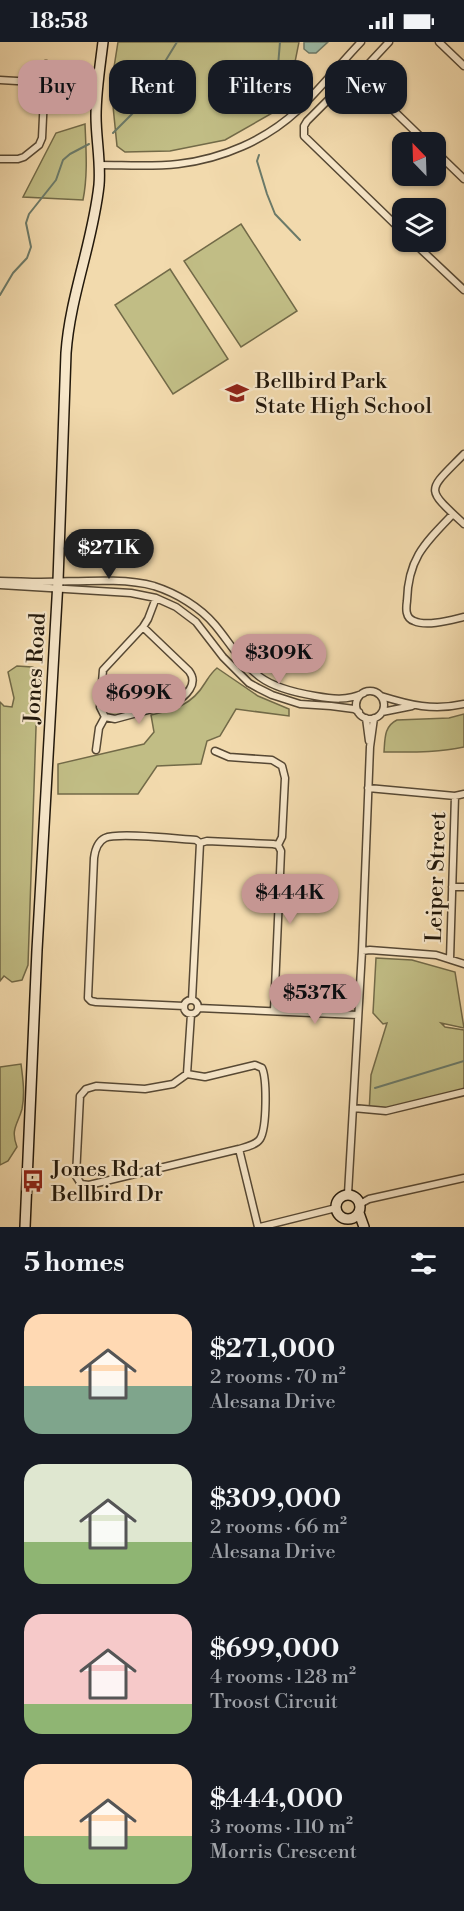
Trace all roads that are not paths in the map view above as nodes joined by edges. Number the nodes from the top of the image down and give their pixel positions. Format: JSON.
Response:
{"nodes":[{"id":1,"x":103,"y":42,"type":"edge"},
{"id":2,"x":361,"y":42,"type":"edge"},
{"id":3,"x":389,"y":42,"type":"edge"},
{"id":4,"x":439,"y":42,"type":"edge"},
{"id":5,"x":372,"y":60,"type":"edge"},
{"id":6,"x":464,"y":66,"type":"edge"},
{"id":7,"x":0,"y":80,"type":"edge"},
{"id":8,"x":18,"y":81,"type":"edge"},
{"id":9,"x":325,"y":103,"type":"edge"},
{"id":10,"x":43,"y":114,"type":"edge"},
{"id":11,"x":397,"y":114,"type":"edge"},
{"id":12,"x":416,"y":132,"type":"edge"},
{"id":13,"x":0,"y":159,"type":"edge"},
{"id":14,"x":446,"y":162,"type":"edge"},
{"id":15,"x":99,"y":165,"type":"junction"},
{"id":16,"x":464,"y":179,"type":"edge"},
{"id":17,"x":392,"y":221,"type":"edge"},
{"id":18,"x":424,"y":252,"type":"edge"},
{"id":19,"x":464,"y":290,"type":"edge"},
{"id":20,"x":464,"y":454,"type":"edge"},
{"id":21,"x":453,"y":514,"type":"junction"},
{"id":22,"x":464,"y":524,"type":"edge"},
{"id":23,"x":0,"y":583,"type":"edge"},
{"id":24,"x":58,"y":585,"type":"junction"},
{"id":25,"x":156,"y":598,"type":"junction"},
{"id":26,"x":464,"y":617,"type":"edge"},
{"id":27,"x":143,"y":627,"type":"junction"},
{"id":28,"x":364,"y":693,"type":"junction"},
{"id":29,"x":381,"y":696,"type":"junction"},
{"id":30,"x":464,"y":704,"type":"edge"},
{"id":31,"x":413,"y":706,"type":"junction"},
{"id":32,"x":359,"y":712,"type":"junction"},
{"id":33,"x":382,"y":712,"type":"junction"},
{"id":34,"x":105,"y":717,"type":"junction"},
{"id":35,"x":366,"y":718,"type":"junction"},
{"id":36,"x":374,"y":718,"type":"junction"},
{"id":37,"x":370,"y":747,"type":"junction"},
{"id":38,"x":96,"y":750,"type":"dead end"},
{"id":39,"x":215,"y":751,"type":"dead end"},
{"id":40,"x":368,"y":789,"type":"junction"},
{"id":41,"x":464,"y":794,"type":"edge"},
{"id":42,"x":455,"y":796,"type":"junction"},
{"id":43,"x":200,"y":843,"type":"junction"},
{"id":44,"x":278,"y":845,"type":"junction"},
{"id":45,"x":452,"y":887,"type":"junction"},
{"id":46,"x":464,"y":887,"type":"edge"},
{"id":47,"x":362,"y":951,"type":"junction"},
{"id":48,"x":450,"y":958,"type":"junction"},
{"id":49,"x":464,"y":964,"type":"edge"},
{"id":50,"x":192,"y":1000,"type":"junction"},
{"id":51,"x":184,"y":1006,"type":"junction"},
{"id":52,"x":198,"y":1008,"type":"junction"},
{"id":53,"x":273,"y":1011,"type":"junction"},
{"id":54,"x":191,"y":1014,"type":"junction"},
{"id":55,"x":358,"y":1015,"type":"junction"},
{"id":56,"x":187,"y":1074,"type":"junction"},
{"id":57,"x":464,"y":1092,"type":"edge"},
{"id":58,"x":353,"y":1108,"type":"junction"},
{"id":59,"x":239,"y":1149,"type":"junction"},
{"id":60,"x":464,"y":1178,"type":"edge"},
{"id":61,"x":348,"y":1194,"type":"junction"},
{"id":62,"x":359,"y":1208,"type":"junction"},
{"id":63,"x":336,"y":1209,"type":"junction"},
{"id":64,"x":344,"y":1218,"type":"junction"},
{"id":65,"x":25,"y":1227,"type":"edge"},
{"id":66,"x":259,"y":1227,"type":"edge"},
{"id":67,"x":350,"y":1227,"type":"edge"},
{"id":68,"x":364,"y":1227,"type":"edge"}],
"edges":[{"from":1,"to":15,"type":"street","name":"Jones Road"},
{"from":2,"to":15,"type":"street"},
{"from":3,"to":5,"type":"street"},
{"from":4,"to":6,"type":"street"},
{"from":7,"to":8,"type":"street"},
{"from":9,"to":17,"type":"street"},
{"from":10,"to":13,"type":"street"},
{"from":11,"to":12,"type":"street"},
{"from":14,"to":16,"type":"street"},
{"from":15,"to":24,"type":"street","name":"Jones Road"},
{"from":18,"to":19,"type":"street"},
{"from":20,"to":21,"type":"street"},
{"from":21,"to":22,"type":"street"},
{"from":21,"to":26,"type":"street"},
{"from":23,"to":24,"type":"street"},
{"from":24,"to":25,"type":"street"},
{"from":24,"to":28,"type":"street"},
{"from":24,"to":65,"type":"street","name":"Jones Road"},
{"from":25,"to":27,"type":"street"},
{"from":25,"to":32,"type":"street"},
{"from":27,"to":34,"type":"street"},
{"from":27,"to":34,"type":"street"},
{"from":28,"to":29,"type":"street"},
{"from":28,"to":32,"type":"street"},
{"from":29,"to":31,"type":"street"},
{"from":29,"to":33,"type":"street"},
{"from":30,"to":31,"type":"street"},
{"from":31,"to":33,"type":"street"},
{"from":32,"to":35,"type":"street"},
{"from":33,"to":36,"type":"street"},
{"from":34,"to":38,"type":"street"},
{"from":35,"to":36,"type":"street"},
{"from":35,"to":37,"type":"street"},
{"from":36,"to":37,"type":"street"},
{"from":37,"to":40,"type":"street"},
{"from":39,"to":44,"type":"street"},
{"from":40,"to":42,"type":"street"},
{"from":40,"to":47,"type":"street"},
{"from":41,"to":42,"type":"street"},
{"from":42,"to":45,"type":"street","name":"Leiper Street"},
{"from":43,"to":44,"type":"street"},
{"from":43,"to":50,"type":"street"},
{"from":43,"to":51,"type":"street"},
{"from":44,"to":53,"type":"street"},
{"from":45,"to":46,"type":"street"},
{"from":45,"to":48,"type":"street","name":"Leiper Street"},
{"from":47,"to":48,"type":"street"},
{"from":47,"to":55,"type":"street"},
{"from":48,"to":49,"type":"street"},
{"from":50,"to":51,"type":"street"},
{"from":50,"to":52,"type":"street"},
{"from":51,"to":54,"type":"street"},
{"from":52,"to":53,"type":"street"},
{"from":52,"to":54,"type":"street"},
{"from":53,"to":55,"type":"street"},
{"from":54,"to":56,"type":"street"},
{"from":55,"to":58,"type":"street"},
{"from":56,"to":59,"type":"street"},
{"from":56,"to":59,"type":"street"},
{"from":57,"to":58,"type":"street"},
{"from":58,"to":61,"type":"street"},
{"from":59,"to":66,"type":"street"},
{"from":60,"to":62,"type":"street"},
{"from":61,"to":62,"type":"street"},
{"from":61,"to":63,"type":"street"},
{"from":62,"to":64,"type":"street"},
{"from":62,"to":68,"type":"street"},
{"from":63,"to":64,"type":"street"},
{"from":63,"to":66,"type":"street"},
{"from":64,"to":67,"type":"street"}]}
